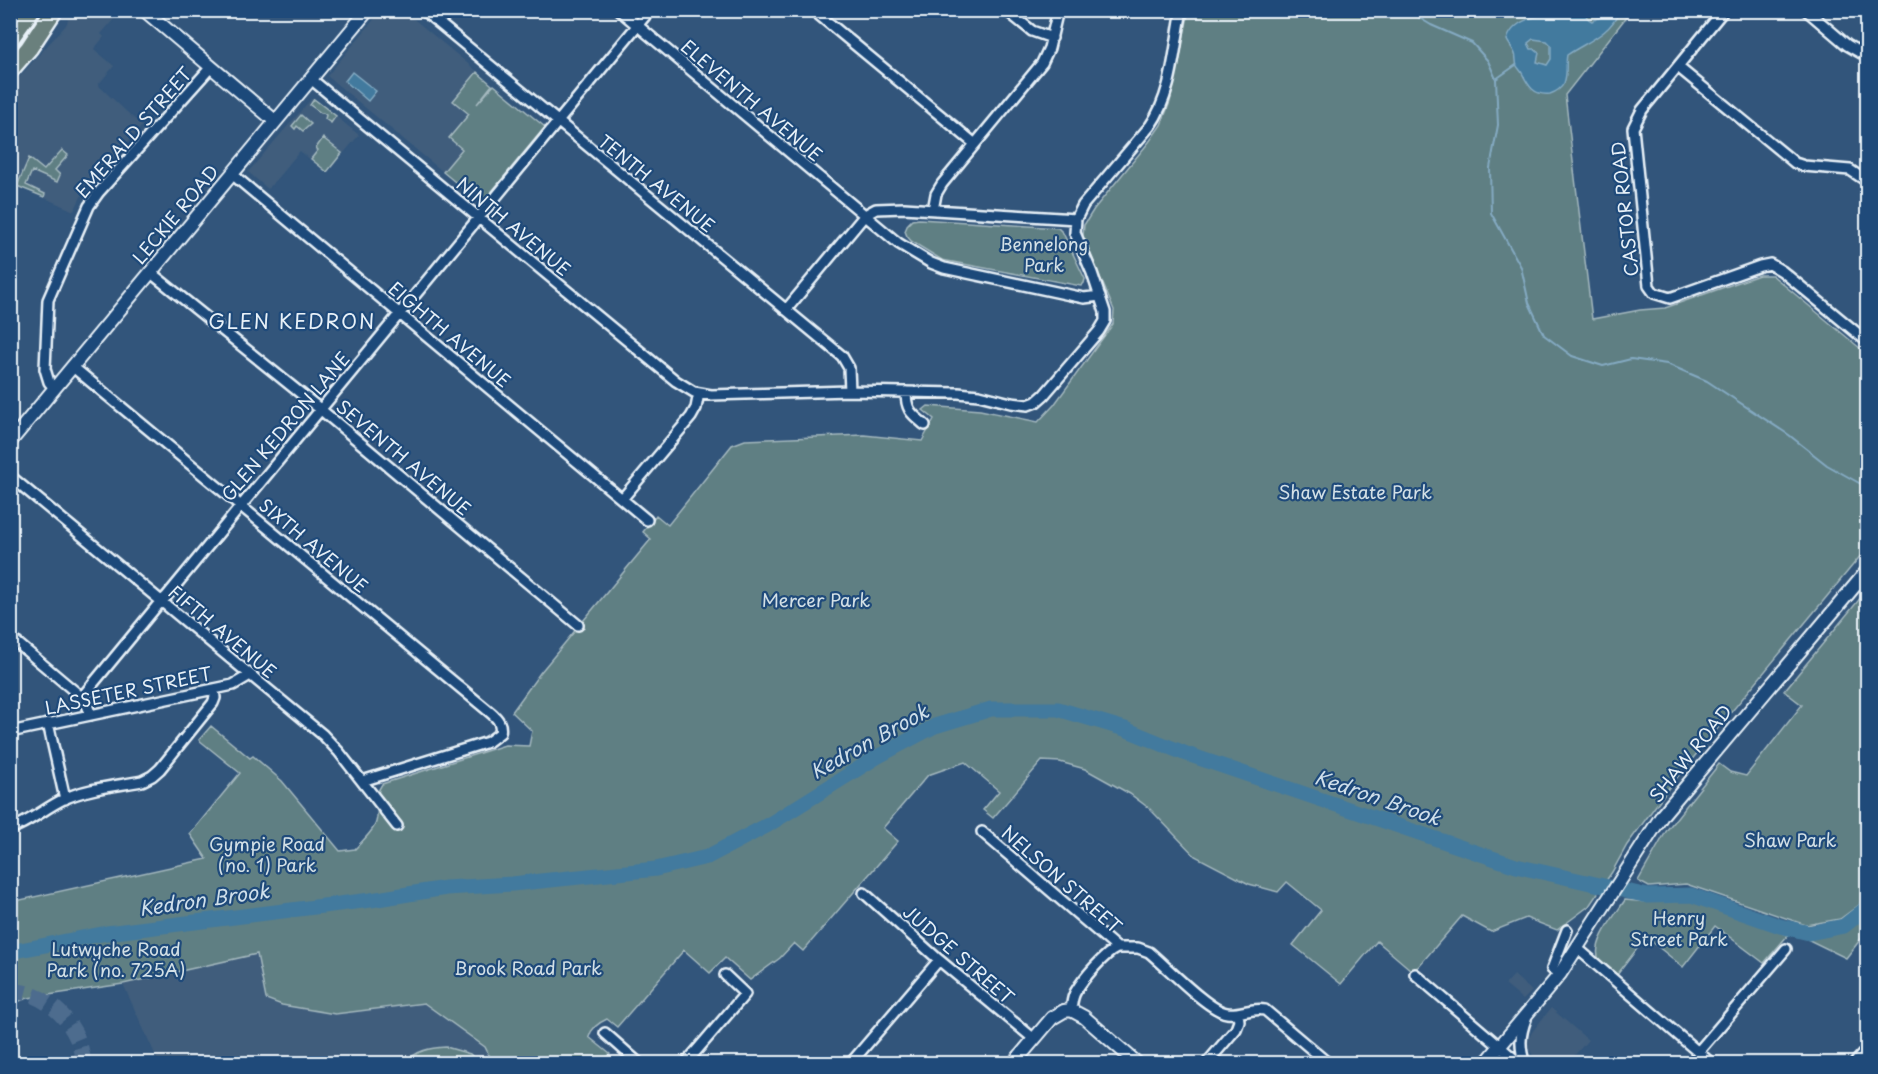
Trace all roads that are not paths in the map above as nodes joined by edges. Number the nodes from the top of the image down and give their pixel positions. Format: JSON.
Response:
{"nodes":[{"id":1,"x":31,"y":10,"type":"edge"},
{"id":2,"x":54,"y":10,"type":"edge"},
{"id":3,"x":144,"y":10,"type":"edge"},
{"id":4,"x":368,"y":10,"type":"edge"},
{"id":5,"x":423,"y":10,"type":"edge"},
{"id":6,"x":619,"y":10,"type":"edge"},
{"id":7,"x":650,"y":10,"type":"edge"},
{"id":8,"x":813,"y":10,"type":"edge"},
{"id":9,"x":1006,"y":10,"type":"edge"},
{"id":10,"x":1058,"y":10,"type":"edge"},
{"id":11,"x":1182,"y":10,"type":"edge"},
{"id":12,"x":1724,"y":10,"type":"edge"},
{"id":13,"x":1806,"y":10,"type":"edge"},
{"id":14,"x":637,"y":26,"type":"junction"},
{"id":15,"x":1052,"y":38,"type":"junction"},
{"id":16,"x":10,"y":39,"type":"edge"},
{"id":17,"x":1868,"y":57,"type":"edge"},
{"id":18,"x":211,"y":67,"type":"junction"},
{"id":19,"x":1678,"y":67,"type":"junction"},
{"id":20,"x":10,"y":70,"type":"edge"},
{"id":21,"x":311,"y":79,"type":"junction"},
{"id":22,"x":275,"y":121,"type":"junction"},
{"id":23,"x":558,"y":122,"type":"junction"},
{"id":24,"x":975,"y":144,"type":"junction"},
{"id":25,"x":232,"y":174,"type":"junction"},
{"id":26,"x":1868,"y":182,"type":"edge"},
{"id":27,"x":933,"y":210,"type":"junction"},
{"id":28,"x":865,"y":215,"type":"junction"},
{"id":29,"x":478,"y":218,"type":"junction"},
{"id":30,"x":1076,"y":219,"type":"junction"},
{"id":31,"x":150,"y":272,"type":"junction"},
{"id":32,"x":1100,"y":296,"type":"junction"},
{"id":33,"x":786,"y":310,"type":"junction"},
{"id":34,"x":399,"y":314,"type":"junction"},
{"id":35,"x":1868,"y":342,"type":"edge"},
{"id":36,"x":73,"y":367,"type":"junction"},
{"id":37,"x":55,"y":389,"type":"junction"},
{"id":38,"x":850,"y":391,"type":"junction"},
{"id":39,"x":906,"y":392,"type":"junction"},
{"id":40,"x":699,"y":393,"type":"junction"},
{"id":41,"x":320,"y":409,"type":"junction"},
{"id":42,"x":925,"y":425,"type":"dead end"},
{"id":43,"x":10,"y":442,"type":"edge"},
{"id":44,"x":10,"y":476,"type":"edge"},
{"id":45,"x":622,"y":499,"type":"junction"},
{"id":46,"x":240,"y":506,"type":"junction"},
{"id":47,"x":647,"y":520,"type":"dead end"},
{"id":48,"x":1868,"y":570,"type":"edge"},
{"id":49,"x":161,"y":601,"type":"junction"},
{"id":50,"x":578,"y":625,"type":"dead end"},
{"id":51,"x":10,"y":637,"type":"edge"},
{"id":52,"x":250,"y":675,"type":"junction"},
{"id":53,"x":214,"y":689,"type":"junction"},
{"id":54,"x":82,"y":697,"type":"junction"},
{"id":55,"x":91,"y":715,"type":"junction"},
{"id":56,"x":48,"y":723,"type":"junction"},
{"id":57,"x":10,"y":732,"type":"edge"},
{"id":58,"x":362,"y":781,"type":"junction"},
{"id":59,"x":65,"y":799,"type":"junction"},
{"id":60,"x":397,"y":826,"type":"dead end"},
{"id":61,"x":10,"y":828,"type":"edge"},
{"id":62,"x":982,"y":832,"type":"dead end"},
{"id":63,"x":864,"y":893,"type":"dead end"},
{"id":64,"x":1567,"y":930,"type":"dead end"},
{"id":65,"x":1117,"y":948,"type":"junction"},
{"id":66,"x":1577,"y":948,"type":"junction"},
{"id":67,"x":1786,"y":949,"type":"dead end"},
{"id":68,"x":939,"y":960,"type":"junction"},
{"id":69,"x":1415,"y":974,"type":"dead end"},
{"id":70,"x":1560,"y":974,"type":"junction"},
{"id":71,"x":725,"y":975,"type":"dead end"},
{"id":72,"x":1071,"y":1010,"type":"junction"},
{"id":73,"x":1238,"y":1013,"type":"junction"},
{"id":74,"x":1528,"y":1014,"type":"junction"},
{"id":75,"x":604,"y":1033,"type":"dead end"},
{"id":76,"x":1034,"y":1039,"type":"junction"},
{"id":77,"x":1500,"y":1046,"type":"junction"},
{"id":78,"x":1868,"y":1048,"type":"edge"},
{"id":79,"x":1698,"y":1052,"type":"junction"},
{"id":80,"x":640,"y":1064,"type":"edge"},
{"id":81,"x":685,"y":1064,"type":"edge"},
{"id":82,"x":850,"y":1064,"type":"edge"},
{"id":83,"x":1013,"y":1064,"type":"edge"},
{"id":84,"x":1138,"y":1064,"type":"edge"},
{"id":85,"x":1206,"y":1064,"type":"edge"},
{"id":86,"x":1329,"y":1064,"type":"edge"},
{"id":87,"x":1485,"y":1064,"type":"edge"},
{"id":88,"x":1520,"y":1064,"type":"edge"},
{"id":89,"x":1525,"y":1064,"type":"edge"},
{"id":90,"x":1712,"y":1064,"type":"edge"},
{"id":91,"x":1854,"y":1064,"type":"edge"}],
"edges":[{"from":1,"to":16,"type":"highway"},
{"from":2,"to":20,"type":"highway"},
{"from":3,"to":18,"type":"street"},
{"from":4,"to":21,"type":"street","name":"LECKIE ROAD"},
{"from":5,"to":23,"type":"street","name":"TENTH AVENUE"},
{"from":6,"to":14,"type":"street","name":"ELEVENTH AVENUE"},
{"from":7,"to":14,"type":"street","name":"GLEN KEDRON LANE"},
{"from":8,"to":24,"type":"street"},
{"from":9,"to":15,"type":"street"},
{"from":10,"to":15,"type":"street"},
{"from":11,"to":30,"type":"street"},
{"from":12,"to":19,"type":"street","name":"CASTOR ROAD"},
{"from":13,"to":17,"type":"street"},
{"from":14,"to":23,"type":"street","name":"GLEN KEDRON LANE"},
{"from":14,"to":28,"type":"street","name":"ELEVENTH AVENUE"},
{"from":15,"to":24,"type":"street"},
{"from":18,"to":22,"type":"street"},
{"from":18,"to":37,"type":"street","name":"EMERALD STREET"},
{"from":19,"to":26,"type":"street"},
{"from":19,"to":35,"type":"street","name":"CASTOR ROAD"},
{"from":21,"to":22,"type":"street","name":"LECKIE ROAD"},
{"from":21,"to":29,"type":"street","name":"NINTH AVENUE"},
{"from":22,"to":25,"type":"street","name":"LECKIE ROAD"},
{"from":23,"to":29,"type":"street","name":"GLEN KEDRON LANE"},
{"from":23,"to":33,"type":"street","name":"TENTH AVENUE"},
{"from":24,"to":27,"type":"street"},
{"from":25,"to":31,"type":"street","name":"LECKIE ROAD"},
{"from":25,"to":34,"type":"street","name":"EIGHTH AVENUE"},
{"from":27,"to":28,"type":"street"},
{"from":27,"to":30,"type":"street"},
{"from":28,"to":32,"type":"street","name":"ELEVENTH AVENUE"},
{"from":28,"to":33,"type":"street"},
{"from":29,"to":34,"type":"street","name":"GLEN KEDRON LANE"},
{"from":29,"to":40,"type":"street","name":"NINTH AVENUE"},
{"from":30,"to":32,"type":"street"},
{"from":31,"to":36,"type":"street","name":"LECKIE ROAD"},
{"from":31,"to":41,"type":"street","name":"SEVENTH AVENUE"},
{"from":32,"to":39,"type":"street"},
{"from":33,"to":38,"type":"street","name":"TENTH AVENUE"},
{"from":34,"to":41,"type":"street","name":"GLEN KEDRON LANE"},
{"from":34,"to":45,"type":"street","name":"EIGHTH AVENUE"},
{"from":36,"to":37,"type":"street","name":"LECKIE ROAD"},
{"from":36,"to":46,"type":"street","name":"SIXTH AVENUE"},
{"from":37,"to":43,"type":"street","name":"LECKIE ROAD"},
{"from":38,"to":39,"type":"street"},
{"from":38,"to":40,"type":"street"},
{"from":39,"to":42,"type":"street"},
{"from":40,"to":45,"type":"street"},
{"from":41,"to":46,"type":"street","name":"GLEN KEDRON LANE"},
{"from":41,"to":50,"type":"street","name":"SEVENTH AVENUE"},
{"from":44,"to":49,"type":"street","name":"FIFTH AVENUE"},
{"from":45,"to":47,"type":"street","name":"EIGHTH AVENUE"},
{"from":46,"to":49,"type":"street","name":"GLEN KEDRON LANE"},
{"from":46,"to":58,"type":"street","name":"SIXTH AVENUE"},
{"from":48,"to":66,"type":"street","name":"SHAW ROAD"},
{"from":49,"to":52,"type":"street","name":"FIFTH AVENUE"},
{"from":49,"to":54,"type":"street","name":"GLEN KEDRON LANE"},
{"from":51,"to":54,"type":"street"},
{"from":52,"to":53,"type":"street","name":"LASSETER STREET"},
{"from":52,"to":58,"type":"street","name":"FIFTH AVENUE"},
{"from":53,"to":55,"type":"street","name":"LASSETER STREET"},
{"from":53,"to":59,"type":"street"},
{"from":54,"to":55,"type":"street"},
{"from":55,"to":56,"type":"street","name":"LASSETER STREET"},
{"from":56,"to":57,"type":"street","name":"LASSETER STREET"},
{"from":56,"to":59,"type":"street"},
{"from":58,"to":60,"type":"street","name":"FIFTH AVENUE"},
{"from":59,"to":61,"type":"street"},
{"from":62,"to":65,"type":"street","name":"NELSON STREET"},
{"from":63,"to":68,"type":"street","name":"JUDGE STREET"},
{"from":64,"to":70,"type":"street"},
{"from":65,"to":72,"type":"street"},
{"from":65,"to":73,"type":"street","name":"NELSON STREET"},
{"from":66,"to":70,"type":"street","name":"SHAW ROAD"},
{"from":66,"to":79,"type":"street"},
{"from":67,"to":79,"type":"street"},
{"from":68,"to":76,"type":"street","name":"JUDGE STREET"},
{"from":68,"to":82,"type":"street"},
{"from":69,"to":77,"type":"street"},
{"from":70,"to":74,"type":"street","name":"SHAW ROAD"},
{"from":71,"to":81,"type":"street"},
{"from":72,"to":76,"type":"street"},
{"from":72,"to":84,"type":"street"},
{"from":73,"to":85,"type":"street"},
{"from":73,"to":86,"type":"street","name":"NELSON STREET"},
{"from":74,"to":77,"type":"street","name":"SHAW ROAD"},
{"from":74,"to":89,"type":"street"},
{"from":75,"to":80,"type":"street"},
{"from":76,"to":83,"type":"street"},
{"from":77,"to":87,"type":"street","name":"SHAW ROAD"},
{"from":77,"to":88,"type":"street"},
{"from":78,"to":91,"type":"street"},
{"from":79,"to":90,"type":"street"}]}
